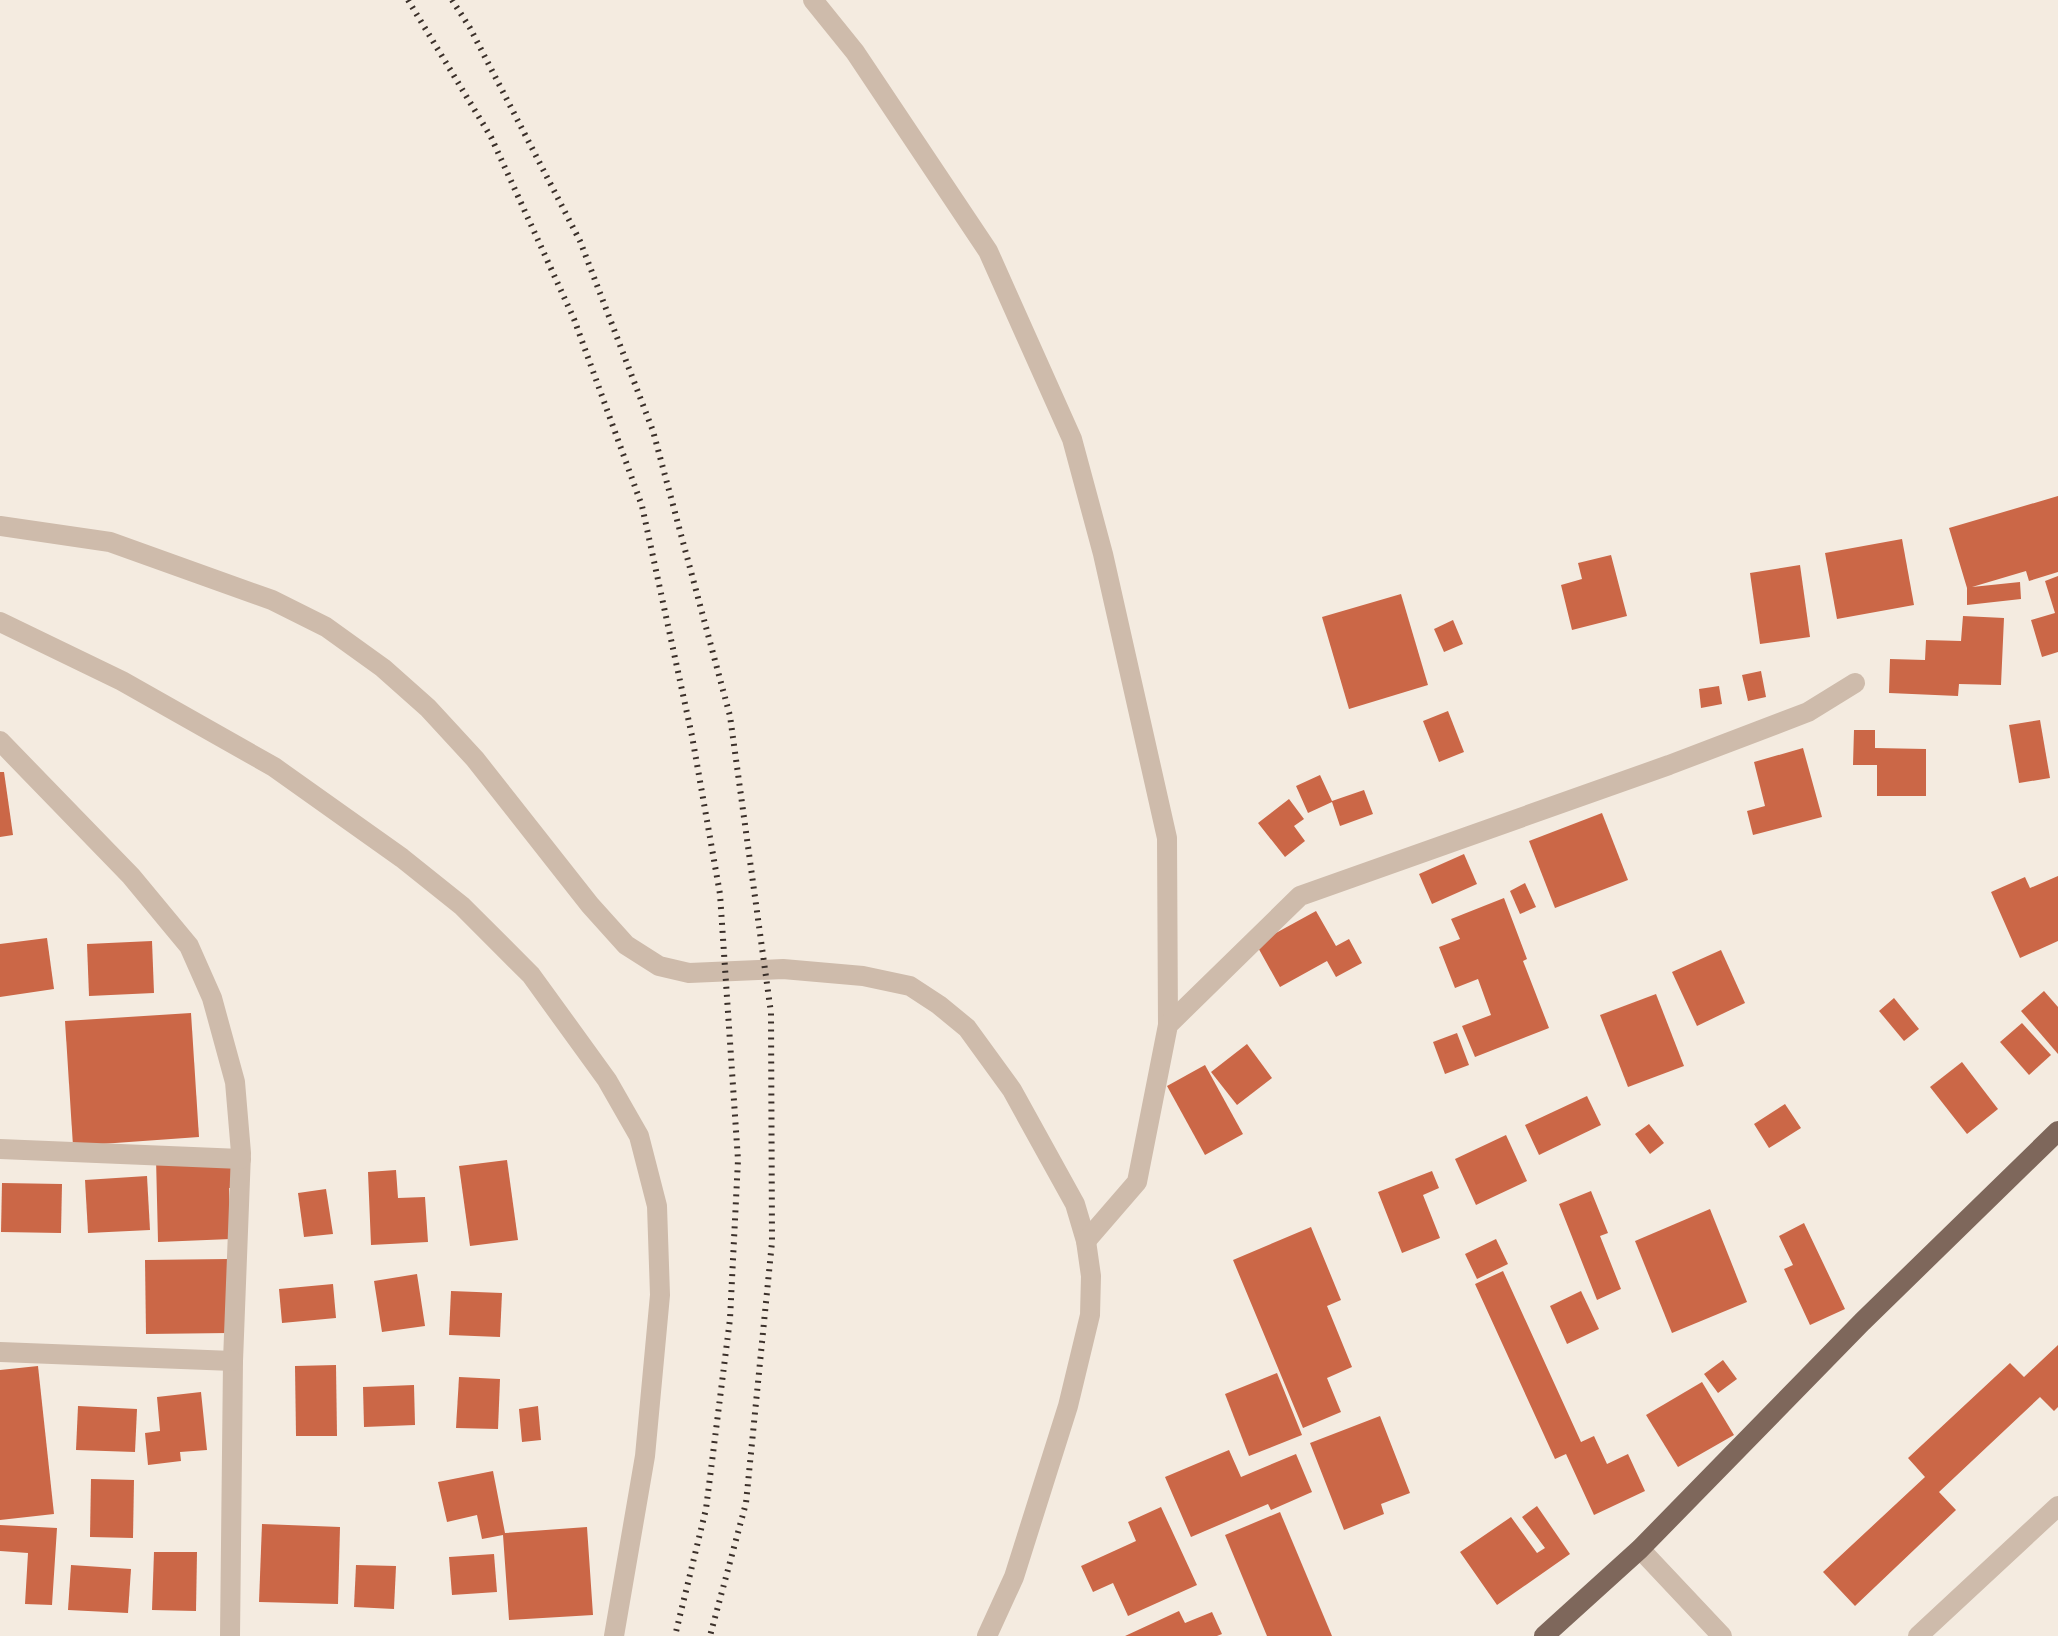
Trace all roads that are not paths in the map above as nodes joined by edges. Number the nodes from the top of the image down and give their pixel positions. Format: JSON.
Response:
{"nodes":[{"id":1,"x":813,"y":0,"type":"edge"},
{"id":2,"x":0,"y":526,"type":"edge"},
{"id":3,"x":0,"y":622,"type":"edge"},
{"id":4,"x":1855,"y":683,"type":"dead end"},
{"id":5,"x":0,"y":741,"type":"edge"},
{"id":6,"x":1168,"y":1025,"type":"junction"},
{"id":7,"x":2058,"y":1131,"type":"edge"},
{"id":8,"x":0,"y":1149,"type":"edge"},
{"id":9,"x":241,"y":1159,"type":"junction"},
{"id":10,"x":1086,"y":1241,"type":"junction"},
{"id":11,"x":0,"y":1352,"type":"edge"},
{"id":12,"x":233,"y":1361,"type":"junction"},
{"id":13,"x":2058,"y":1506,"type":"edge"},
{"id":14,"x":1640,"y":1549,"type":"junction"},
{"id":15,"x":230,"y":1636,"type":"edge"},
{"id":16,"x":614,"y":1636,"type":"edge"},
{"id":17,"x":987,"y":1636,"type":"edge"},
{"id":18,"x":1544,"y":1636,"type":"edge"},
{"id":19,"x":1722,"y":1636,"type":"edge"},
{"id":20,"x":1918,"y":1636,"type":"edge"}],
"edges":[{"from":1,"to":6,"type":"street"},
{"from":2,"to":10,"type":"street"},
{"from":3,"to":16,"type":"street"},
{"from":4,"to":6,"type":"street"},
{"from":5,"to":9,"type":"street"},
{"from":6,"to":10,"type":"street"},
{"from":7,"to":14,"type":"main road"},
{"from":8,"to":9,"type":"street"},
{"from":9,"to":12,"type":"street"},
{"from":10,"to":17,"type":"street"},
{"from":11,"to":12,"type":"street"},
{"from":12,"to":15,"type":"street"},
{"from":13,"to":20,"type":"street"},
{"from":14,"to":18,"type":"main road"},
{"from":14,"to":19,"type":"street"}]}
